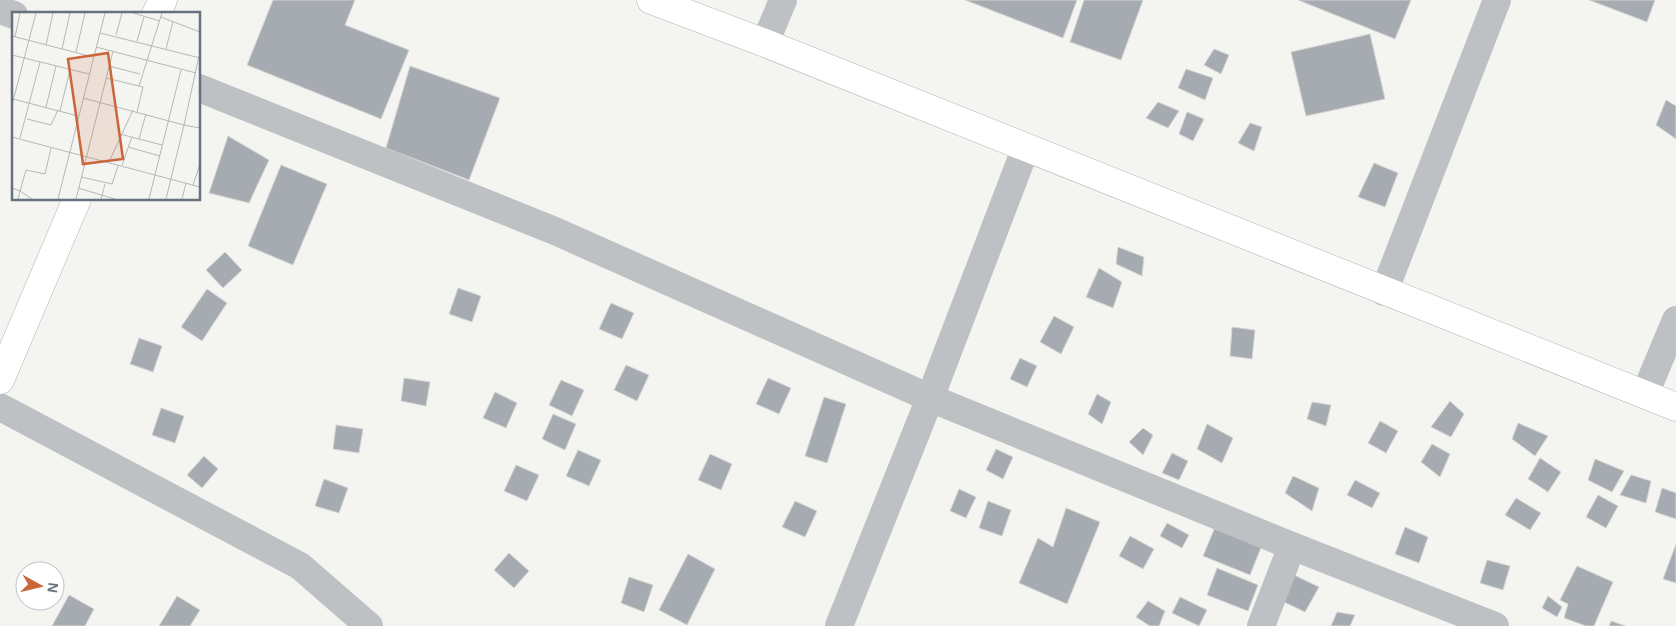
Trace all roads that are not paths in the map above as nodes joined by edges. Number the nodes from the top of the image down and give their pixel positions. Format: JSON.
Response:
{"nodes":[{"id":1,"x":162,"y":0,"type":"edge"},
{"id":2,"x":651,"y":0,"type":"edge"},
{"id":3,"x":783,"y":0,"type":"edge"},
{"id":4,"x":1489,"y":3,"type":"edge"},
{"id":5,"x":0,"y":10,"type":"edge"},
{"id":6,"x":157,"y":12,"type":"edge"},
{"id":7,"x":12,"y":14,"type":"edge"},
{"id":8,"x":765,"y":43,"type":"junction"},
{"id":9,"x":200,"y":88,"type":"edge"},
{"id":10,"x":1026,"y":147,"type":"junction"},
{"id":11,"x":77,"y":200,"type":"edge"},
{"id":12,"x":1384,"y":292,"type":"junction"},
{"id":13,"x":1676,"y":320,"type":"edge"},
{"id":14,"x":0,"y":380,"type":"edge"},
{"id":15,"x":1645,"y":394,"type":"junction"},
{"id":16,"x":930,"y":398,"type":"junction"},
{"id":17,"x":0,"y":406,"type":"edge"},
{"id":18,"x":1676,"y":407,"type":"edge"},
{"id":19,"x":1292,"y":546,"type":"junction"},
{"id":20,"x":1482,"y":624,"type":"edge"},
{"id":21,"x":369,"y":626,"type":"edge"},
{"id":22,"x":839,"y":626,"type":"edge"},
{"id":23,"x":1261,"y":626,"type":"edge"}],
"edges":[{"from":1,"to":6,"type":"main road"},
{"from":2,"to":8,"type":"main road"},
{"from":3,"to":8,"type":"street"},
{"from":4,"to":12,"type":"street"},
{"from":5,"to":7,"type":"street"},
{"from":8,"to":10,"type":"main road"},
{"from":9,"to":16,"type":"street"},
{"from":10,"to":12,"type":"main road"},
{"from":10,"to":16,"type":"street"},
{"from":11,"to":14,"type":"main road"},
{"from":12,"to":15,"type":"main road"},
{"from":13,"to":15,"type":"street"},
{"from":15,"to":18,"type":"main road"},
{"from":16,"to":19,"type":"street"},
{"from":16,"to":22,"type":"street"},
{"from":17,"to":21,"type":"street"},
{"from":19,"to":20,"type":"street"},
{"from":19,"to":23,"type":"street"}]}
